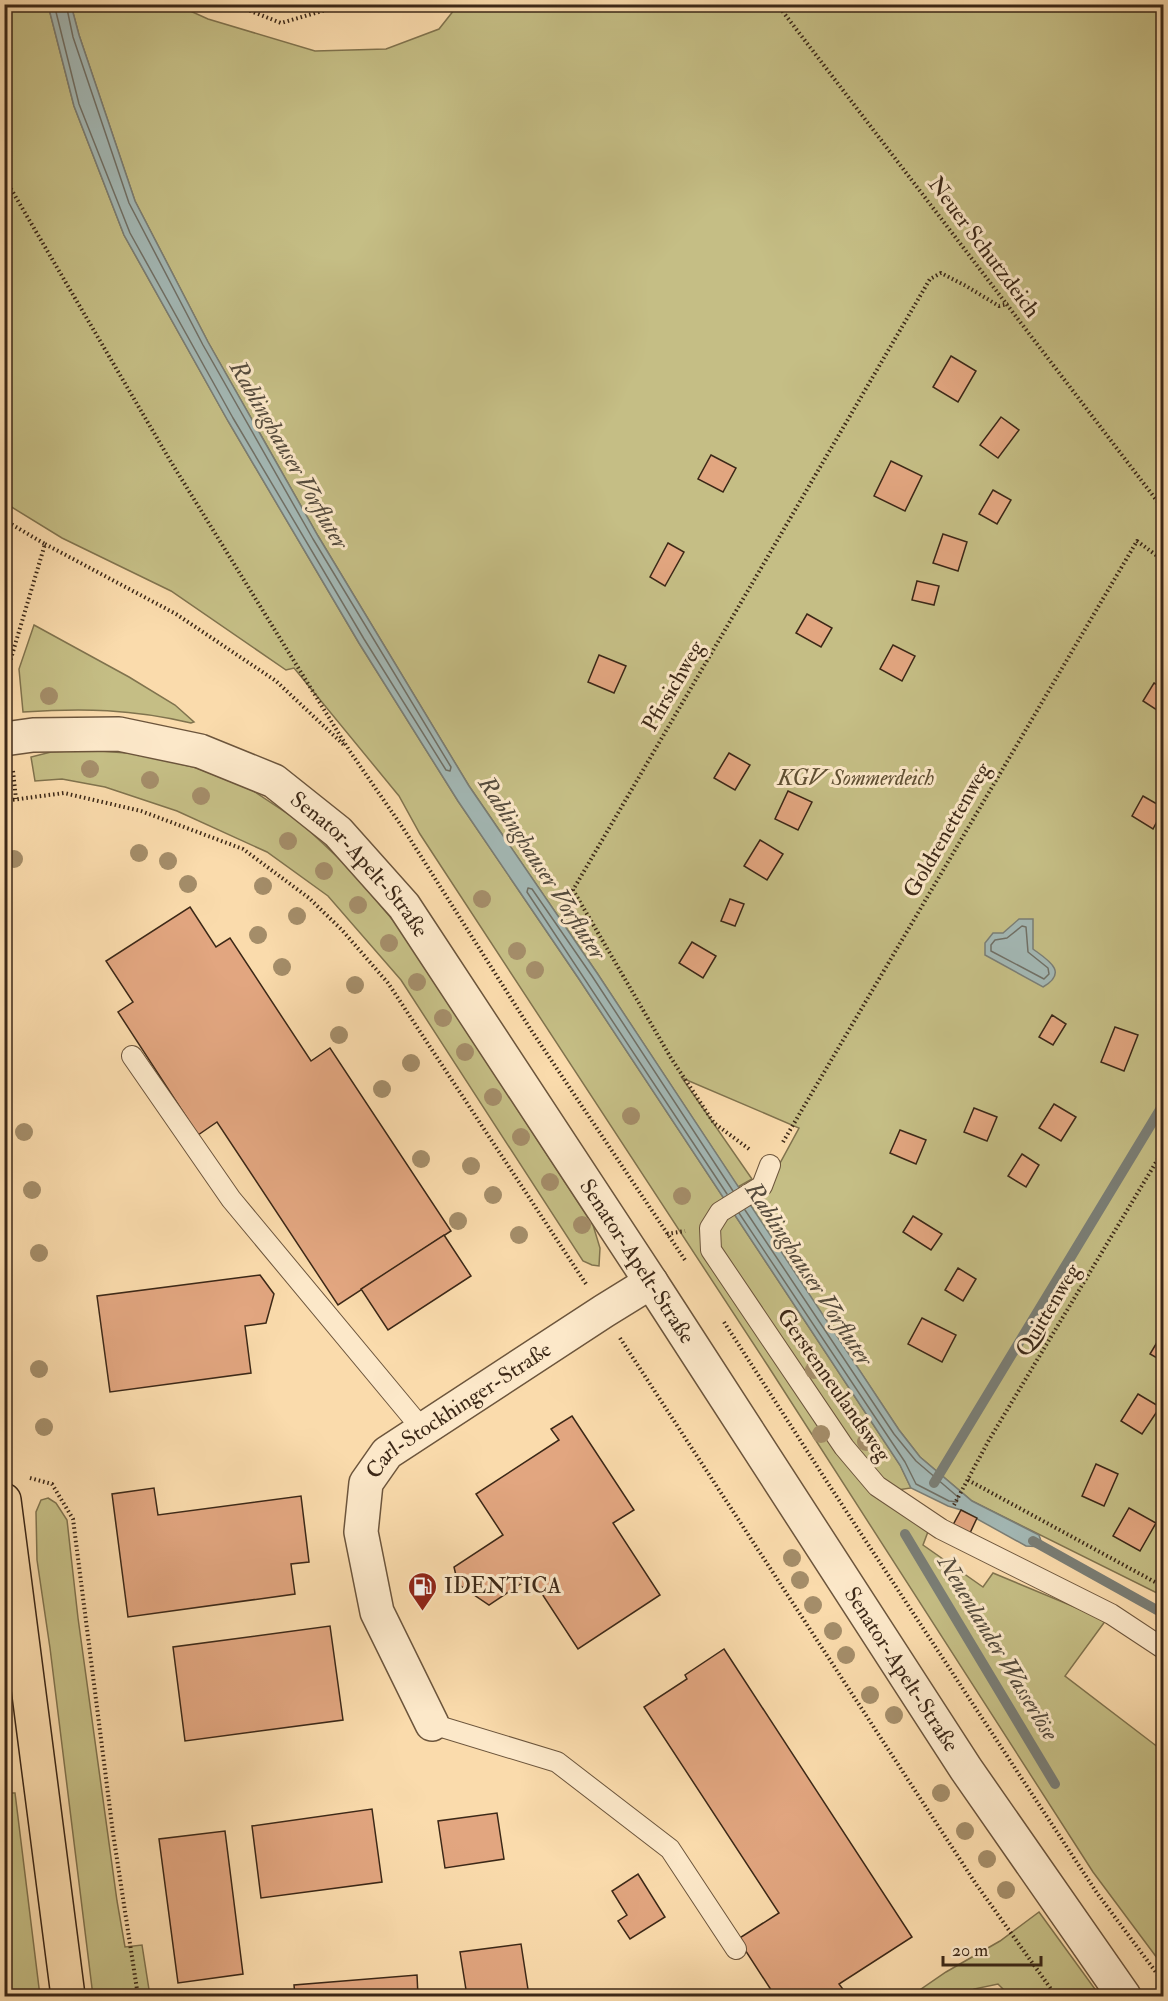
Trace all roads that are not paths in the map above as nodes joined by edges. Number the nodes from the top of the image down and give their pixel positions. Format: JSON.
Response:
{"nodes":[{"id":1,"x":4,"y":739,"type":"edge"},
{"id":2,"x":132,"y":1056,"type":"dead end"},
{"id":3,"x":770,"y":1165,"type":"road end"},
{"id":4,"x":651,"y":1282,"type":"junction"},
{"id":5,"x":423,"y":1430,"type":"junction"},
{"id":6,"x":14,"y":1488,"type":"edge"},
{"id":7,"x":1164,"y":1649,"type":"edge"},
{"id":8,"x":432,"y":1724,"type":"joint"},
{"id":9,"x":736,"y":1949,"type":"dead end"},
{"id":10,"x":68,"y":1996,"type":"edge"},
{"id":11,"x":1124,"y":1996,"type":"edge"}],
"edges":[{"from":1,"to":4,"type":"street","name":"Senator-Apelt-Straße"},
{"from":2,"to":5,"type":"lane"},
{"from":3,"to":7,"type":"lane","name":"Gerstenneulandsweg"},
{"from":4,"to":5,"type":"street","name":"Carl-Stockhinger-Straße"},
{"from":4,"to":11,"type":"street","name":"Senator-Apelt-Straße"},
{"from":5,"to":8,"type":"street","name":"Carl-Stockhinger-Straße"},
{"from":6,"to":10,"type":"highway"},
{"from":8,"to":9,"type":"lane"}]}
